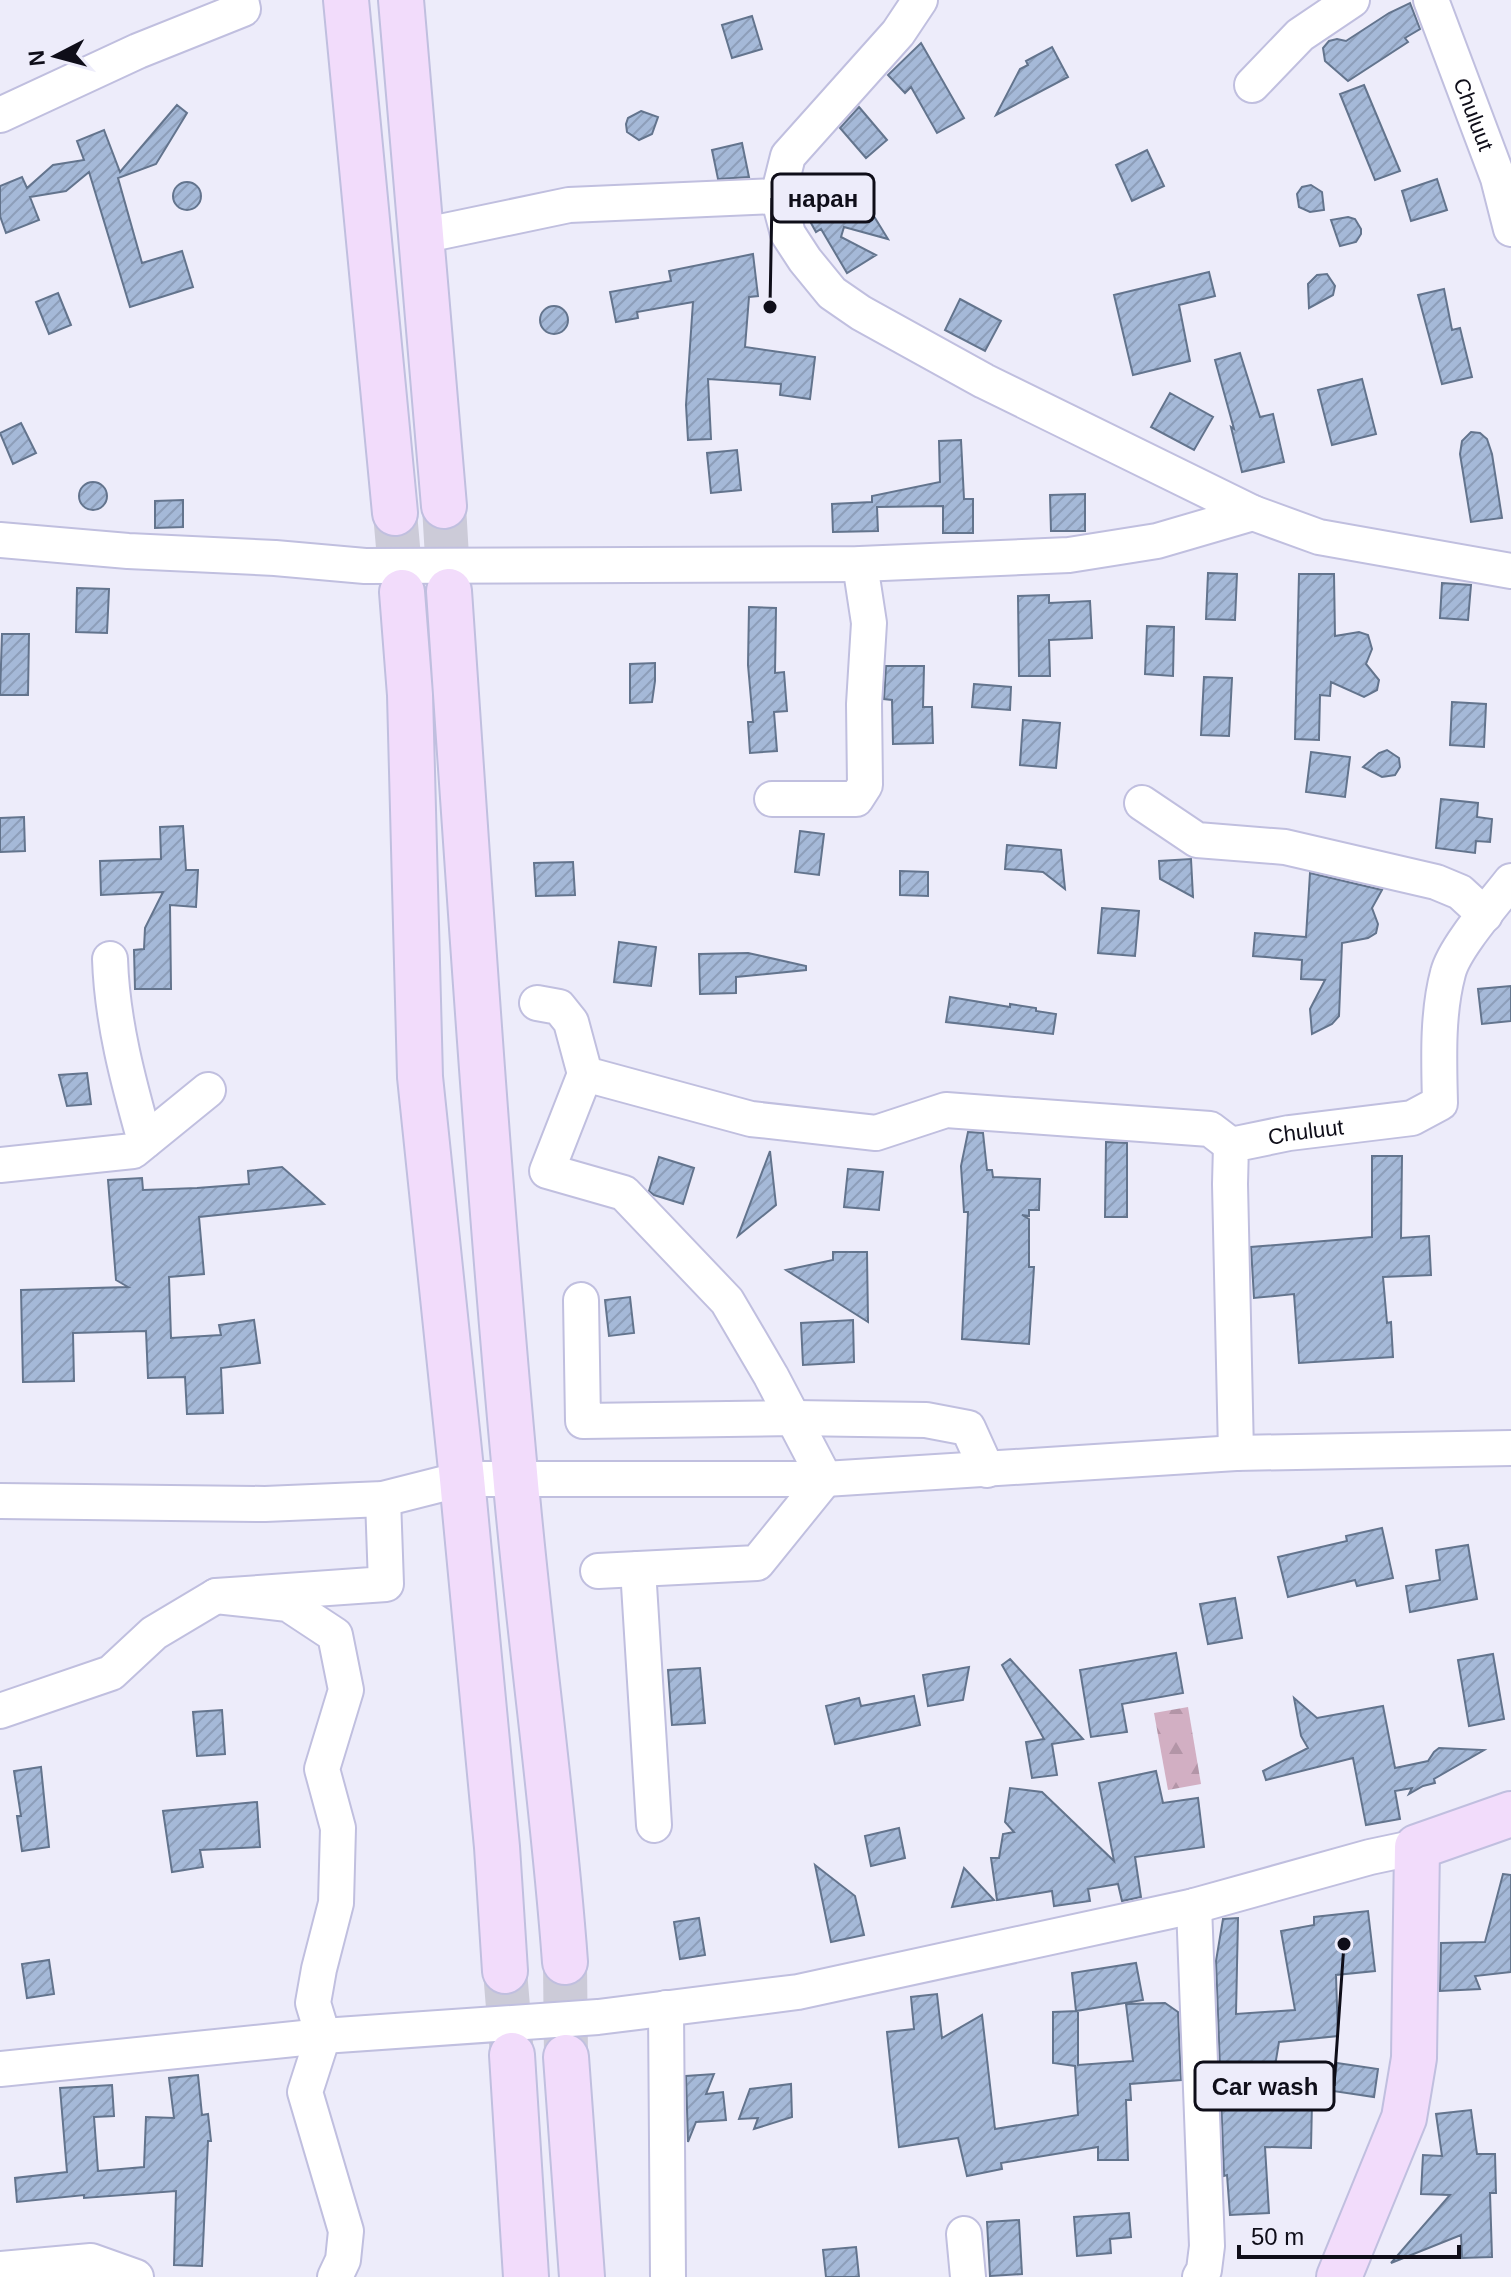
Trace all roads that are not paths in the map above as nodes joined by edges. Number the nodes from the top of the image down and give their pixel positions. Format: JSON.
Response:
{"nodes":[{"id":1,"x":241,"y":0,"type":"edge"},
{"id":2,"x":346,"y":0,"type":"edge"},
{"id":3,"x":401,"y":0,"type":"edge"},
{"id":4,"x":920,"y":0,"type":"edge"},
{"id":5,"x":1352,"y":0,"type":"edge"},
{"id":6,"x":1431,"y":0,"type":"edge"},
{"id":7,"x":1252,"y":85,"type":"dead end"},
{"id":8,"x":0,"y":115,"type":"edge"},
{"id":9,"x":778,"y":196,"type":"junction"},
{"id":10,"x":1511,"y":229,"type":"edge"},
{"id":11,"x":421,"y":236,"type":"junction"},
{"id":12,"x":444,"y":506,"type":"tunnel mouth"},
{"id":13,"x":395,"y":513,"type":"tunnel mouth"},
{"id":14,"x":1253,"y":513,"type":"junction"},
{"id":15,"x":0,"y":540,"type":"edge"},
{"id":16,"x":860,"y":564,"type":"junction"},
{"id":17,"x":1511,"y":571,"type":"edge"},
{"id":18,"x":449,"y":591,"type":"tunnel mouth"},
{"id":19,"x":402,"y":592,"type":"tunnel mouth"},
{"id":20,"x":772,"y":799,"type":"dead end"},
{"id":21,"x":1142,"y":803,"type":"dead end"},
{"id":22,"x":1511,"y":881,"type":"edge"},
{"id":23,"x":1485,"y":915,"type":"junction"},
{"id":24,"x":110,"y":959,"type":"dead end"},
{"id":25,"x":537,"y":1003,"type":"dead end"},
{"id":26,"x":585,"y":1074,"type":"junction"},
{"id":27,"x":208,"y":1090,"type":"dead end"},
{"id":28,"x":145,"y":1141,"type":"junction"},
{"id":29,"x":1231,"y":1145,"type":"junction"},
{"id":30,"x":0,"y":1165,"type":"edge"},
{"id":31,"x":581,"y":1300,"type":"dead end"},
{"id":32,"x":794,"y":1418,"type":"junction"},
{"id":33,"x":1511,"y":1448,"type":"edge"},
{"id":34,"x":1236,"y":1453,"type":"junction"},
{"id":35,"x":987,"y":1470,"type":"junction"},
{"id":36,"x":515,"y":1477,"type":"junction"},
{"id":37,"x":462,"y":1479,"type":"junction"},
{"id":38,"x":825,"y":1479,"type":"junction"},
{"id":39,"x":383,"y":1499,"type":"junction"},
{"id":40,"x":0,"y":1501,"type":"edge"},
{"id":41,"x":638,"y":1569,"type":"junction"},
{"id":42,"x":598,"y":1571,"type":"dead end"},
{"id":43,"x":216,"y":1596,"type":"junction"},
{"id":44,"x":0,"y":1711,"type":"edge"},
{"id":45,"x":1511,"y":1814,"type":"edge"},
{"id":46,"x":654,"y":1825,"type":"dead end"},
{"id":47,"x":1417,"y":1847,"type":"junction"},
{"id":48,"x":1194,"y":1906,"type":"junction"},
{"id":49,"x":565,"y":1962,"type":"tunnel mouth"},
{"id":50,"x":505,"y":1971,"type":"tunnel mouth"},
{"id":51,"x":666,"y":2008,"type":"junction"},
{"id":52,"x":323,"y":2036,"type":"junction"},
{"id":53,"x":512,"y":2055,"type":"tunnel mouth"},
{"id":54,"x":566,"y":2057,"type":"tunnel mouth"},
{"id":55,"x":0,"y":2069,"type":"edge"},
{"id":56,"x":964,"y":2234,"type":"dead end"},
{"id":57,"x":0,"y":2269,"type":"edge"},
{"id":58,"x":136,"y":2277,"type":"edge"},
{"id":59,"x":335,"y":2277,"type":"edge"},
{"id":60,"x":526,"y":2277,"type":"edge"},
{"id":61,"x":582,"y":2277,"type":"edge"},
{"id":62,"x":668,"y":2277,"type":"edge"},
{"id":63,"x":968,"y":2277,"type":"edge"},
{"id":64,"x":1200,"y":2277,"type":"edge"},
{"id":65,"x":1339,"y":2277,"type":"edge"}],
"edges":[{"from":1,"to":8,"type":"street"},
{"from":2,"to":13,"type":"main road"},
{"from":3,"to":11,"type":"main road"},
{"from":4,"to":9,"type":"street"},
{"from":5,"to":7,"type":"street"},
{"from":6,"to":10,"type":"street","name":"Chuluut"},
{"from":9,"to":11,"type":"street"},
{"from":9,"to":14,"type":"street"},
{"from":11,"to":12,"type":"main road"},
{"from":14,"to":16,"type":"street"},
{"from":14,"to":17,"type":"street"},
{"from":15,"to":16,"type":"street"},
{"from":16,"to":20,"type":"street"},
{"from":18,"to":36,"type":"main road"},
{"from":19,"to":37,"type":"main road"},
{"from":21,"to":23,"type":"street"},
{"from":22,"to":23,"type":"street","name":"Chuluut"},
{"from":23,"to":29,"type":"street","name":"Chuluut"},
{"from":24,"to":28,"type":"street"},
{"from":25,"to":26,"type":"street"},
{"from":26,"to":29,"type":"street"},
{"from":26,"to":32,"type":"street"},
{"from":27,"to":28,"type":"street"},
{"from":28,"to":30,"type":"street"},
{"from":29,"to":34,"type":"street"},
{"from":31,"to":32,"type":"street"},
{"from":32,"to":35,"type":"street"},
{"from":32,"to":38,"type":"street"},
{"from":33,"to":34,"type":"street"},
{"from":34,"to":35,"type":"street"},
{"from":35,"to":38,"type":"street"},
{"from":36,"to":37,"type":"street"},
{"from":36,"to":38,"type":"street"},
{"from":36,"to":49,"type":"main road"},
{"from":37,"to":39,"type":"street"},
{"from":37,"to":50,"type":"main road"},
{"from":38,"to":41,"type":"street"},
{"from":39,"to":40,"type":"street"},
{"from":39,"to":43,"type":"street"},
{"from":41,"to":42,"type":"street"},
{"from":41,"to":46,"type":"street"},
{"from":43,"to":44,"type":"street"},
{"from":43,"to":52,"type":"street"},
{"from":45,"to":47,"type":"main road"},
{"from":47,"to":48,"type":"street"},
{"from":47,"to":65,"type":"main road"},
{"from":48,"to":51,"type":"street"},
{"from":48,"to":64,"type":"street"},
{"from":51,"to":52,"type":"street"},
{"from":51,"to":62,"type":"street"},
{"from":52,"to":55,"type":"street"},
{"from":52,"to":59,"type":"street"},
{"from":53,"to":60,"type":"main road"},
{"from":54,"to":61,"type":"main road"},
{"from":56,"to":63,"type":"street"},
{"from":57,"to":58,"type":"street"}]}
